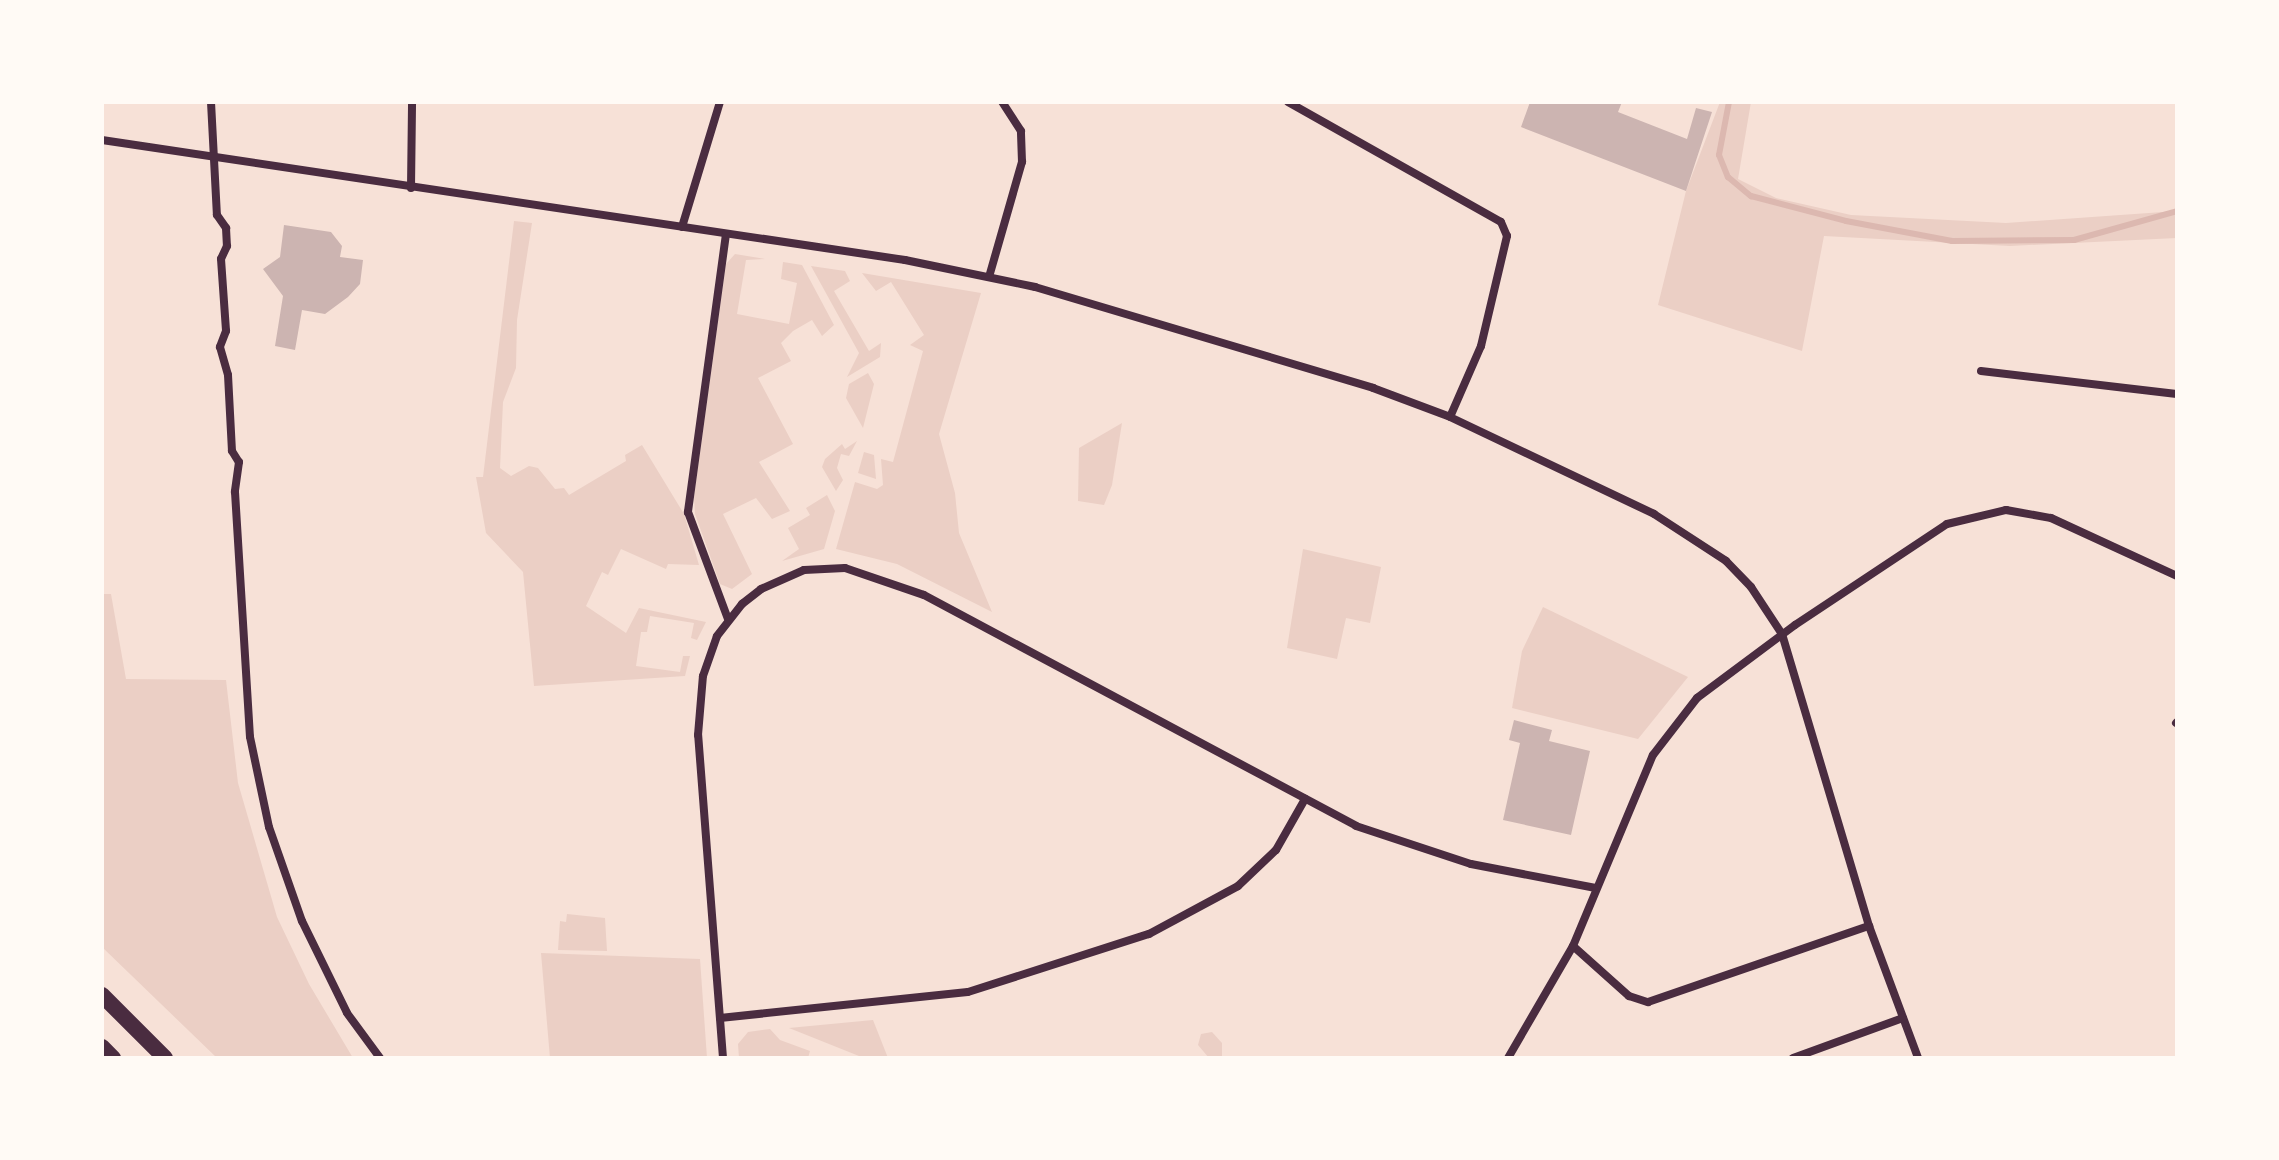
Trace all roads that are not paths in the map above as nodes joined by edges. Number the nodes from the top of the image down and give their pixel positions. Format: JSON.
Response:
{"nodes":[{"id":1,"x":211,"y":102,"type":"edge"},
{"id":2,"x":412,"y":102,"type":"edge"},
{"id":3,"x":720,"y":102,"type":"edge"},
{"id":4,"x":1002,"y":102,"type":"edge"},
{"id":5,"x":1288,"y":102,"type":"edge"},
{"id":6,"x":102,"y":140,"type":"edge"},
{"id":7,"x":214,"y":157,"type":"junction"},
{"id":8,"x":411,"y":188,"type":"junction"},
{"id":9,"x":682,"y":227,"type":"junction"},
{"id":10,"x":726,"y":234,"type":"junction"},
{"id":11,"x":989,"y":277,"type":"junction"},
{"id":12,"x":1981,"y":371,"type":"dead end"},
{"id":13,"x":2177,"y":394,"type":"edge"},
{"id":14,"x":1450,"y":417,"type":"junction"},
{"id":15,"x":2177,"y":576,"type":"edge"},
{"id":16,"x":728,"y":619,"type":"junction"},
{"id":17,"x":1782,"y":634,"type":"junction"},
{"id":18,"x":1305,"y":799,"type":"junction"},
{"id":19,"x":1596,"y":888,"type":"junction"},
{"id":20,"x":1869,"y":926,"type":"junction"},
{"id":21,"x":1573,"y":946,"type":"junction"},
{"id":22,"x":102,"y":995,"type":"edge"},
{"id":23,"x":720,"y":1018,"type":"junction"},
{"id":24,"x":1903,"y":1018,"type":"junction"},
{"id":25,"x":102,"y":1047,"type":"edge"},
{"id":26,"x":113,"y":1058,"type":"edge"},
{"id":27,"x":165,"y":1058,"type":"edge"},
{"id":28,"x":380,"y":1058,"type":"edge"},
{"id":29,"x":723,"y":1058,"type":"edge"},
{"id":30,"x":1508,"y":1058,"type":"edge"},
{"id":31,"x":1793,"y":1058,"type":"edge"},
{"id":32,"x":1918,"y":1058,"type":"edge"}],
"edges":[{"from":1,"to":7,"type":"street"},
{"from":2,"to":8,"type":"street"},
{"from":3,"to":9,"type":"street"},
{"from":4,"to":11,"type":"street"},
{"from":5,"to":14,"type":"street"},
{"from":6,"to":7,"type":"street"},
{"from":7,"to":8,"type":"street"},
{"from":7,"to":28,"type":"street"},
{"from":8,"to":9,"type":"street"},
{"from":9,"to":10,"type":"street"},
{"from":10,"to":11,"type":"street"},
{"from":10,"to":16,"type":"street"},
{"from":11,"to":14,"type":"street"},
{"from":12,"to":13,"type":"street"},
{"from":14,"to":17,"type":"street"},
{"from":15,"to":17,"type":"street"},
{"from":16,"to":18,"type":"street"},
{"from":16,"to":23,"type":"street"},
{"from":17,"to":19,"type":"street"},
{"from":17,"to":20,"type":"street"},
{"from":18,"to":19,"type":"street"},
{"from":18,"to":23,"type":"street"},
{"from":19,"to":21,"type":"street"},
{"from":20,"to":21,"type":"street"},
{"from":20,"to":24,"type":"street"},
{"from":21,"to":30,"type":"street"},
{"from":22,"to":27,"type":"highway"},
{"from":23,"to":29,"type":"street"},
{"from":24,"to":31,"type":"street"},
{"from":24,"to":32,"type":"street"},
{"from":25,"to":26,"type":"highway"}]}
